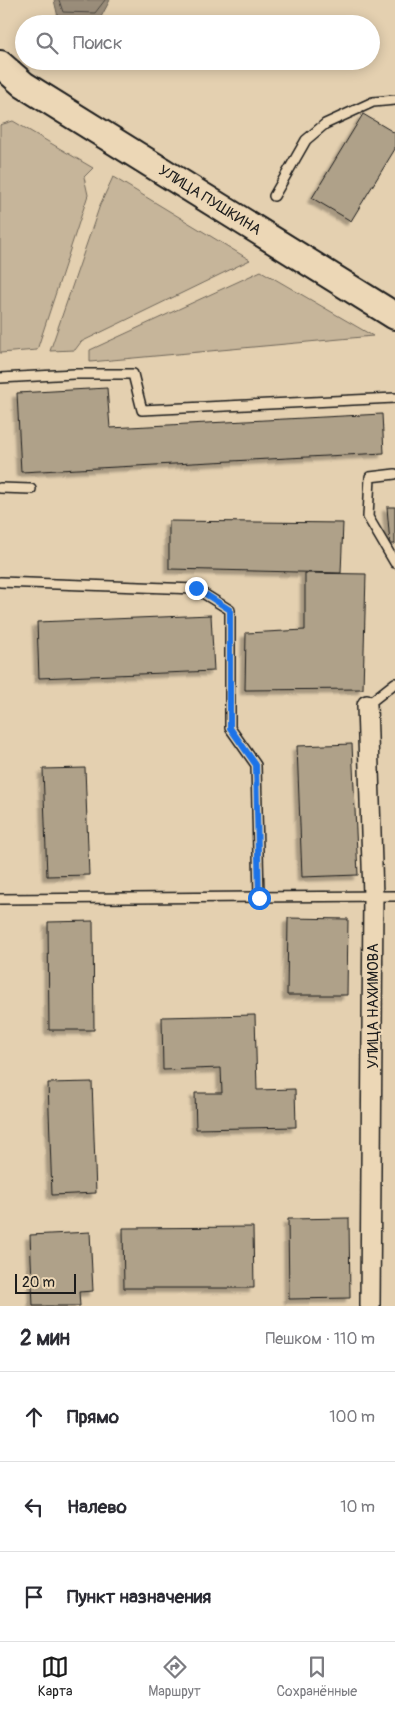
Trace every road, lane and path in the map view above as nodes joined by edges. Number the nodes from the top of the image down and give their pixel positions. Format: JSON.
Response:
{"nodes":[{"id":1,"x":0,"y":64,"type":"edge"},
{"id":2,"x":12,"y":84,"type":"edge"},
{"id":3,"x":395,"y":100,"type":"edge"},
{"id":4,"x":274,"y":196,"type":"dead end"},
{"id":5,"x":395,"y":316,"type":"edge"},
{"id":6,"x":0,"y":378,"type":"edge"},
{"id":7,"x":395,"y":398,"type":"edge"},
{"id":8,"x":395,"y":474,"type":"edge"},
{"id":9,"x":0,"y":488,"type":"edge"},
{"id":10,"x":31,"y":489,"type":"dead end"},
{"id":11,"x":395,"y":563,"type":"edge"},
{"id":12,"x":0,"y":582,"type":"edge"},
{"id":13,"x":395,"y":683,"type":"edge"},
{"id":14,"x":367,"y":705,"type":"joint"},
{"id":15,"x":373,"y":896,"type":"junction"},
{"id":16,"x":395,"y":896,"type":"edge"},
{"id":17,"x":259,"y":898,"type":"junction"},
{"id":18,"x":0,"y":899,"type":"edge"},
{"id":19,"x":370,"y":1306,"type":"edge"}],
"edges":[{"from":1,"to":2,"type":"street","name":"УЛИЦА ПУШКИНА"},
{"from":2,"to":5,"type":"street","name":"УЛИЦА ПУШКИНА"},
{"from":3,"to":4,"type":"lane"},
{"from":6,"to":7,"type":"lane"},
{"from":8,"to":11,"type":"lane"},
{"from":9,"to":10,"type":"lane"},
{"from":12,"to":17,"type":"lane"},
{"from":13,"to":14,"type":"lane"},
{"from":14,"to":15,"type":"street","name":"УЛИЦА НАХИМОВА"},
{"from":15,"to":16,"type":"lane"},
{"from":15,"to":17,"type":"lane"},
{"from":15,"to":19,"type":"street","name":"УЛИЦА НАХИМОВА"},
{"from":17,"to":18,"type":"lane"}]}
